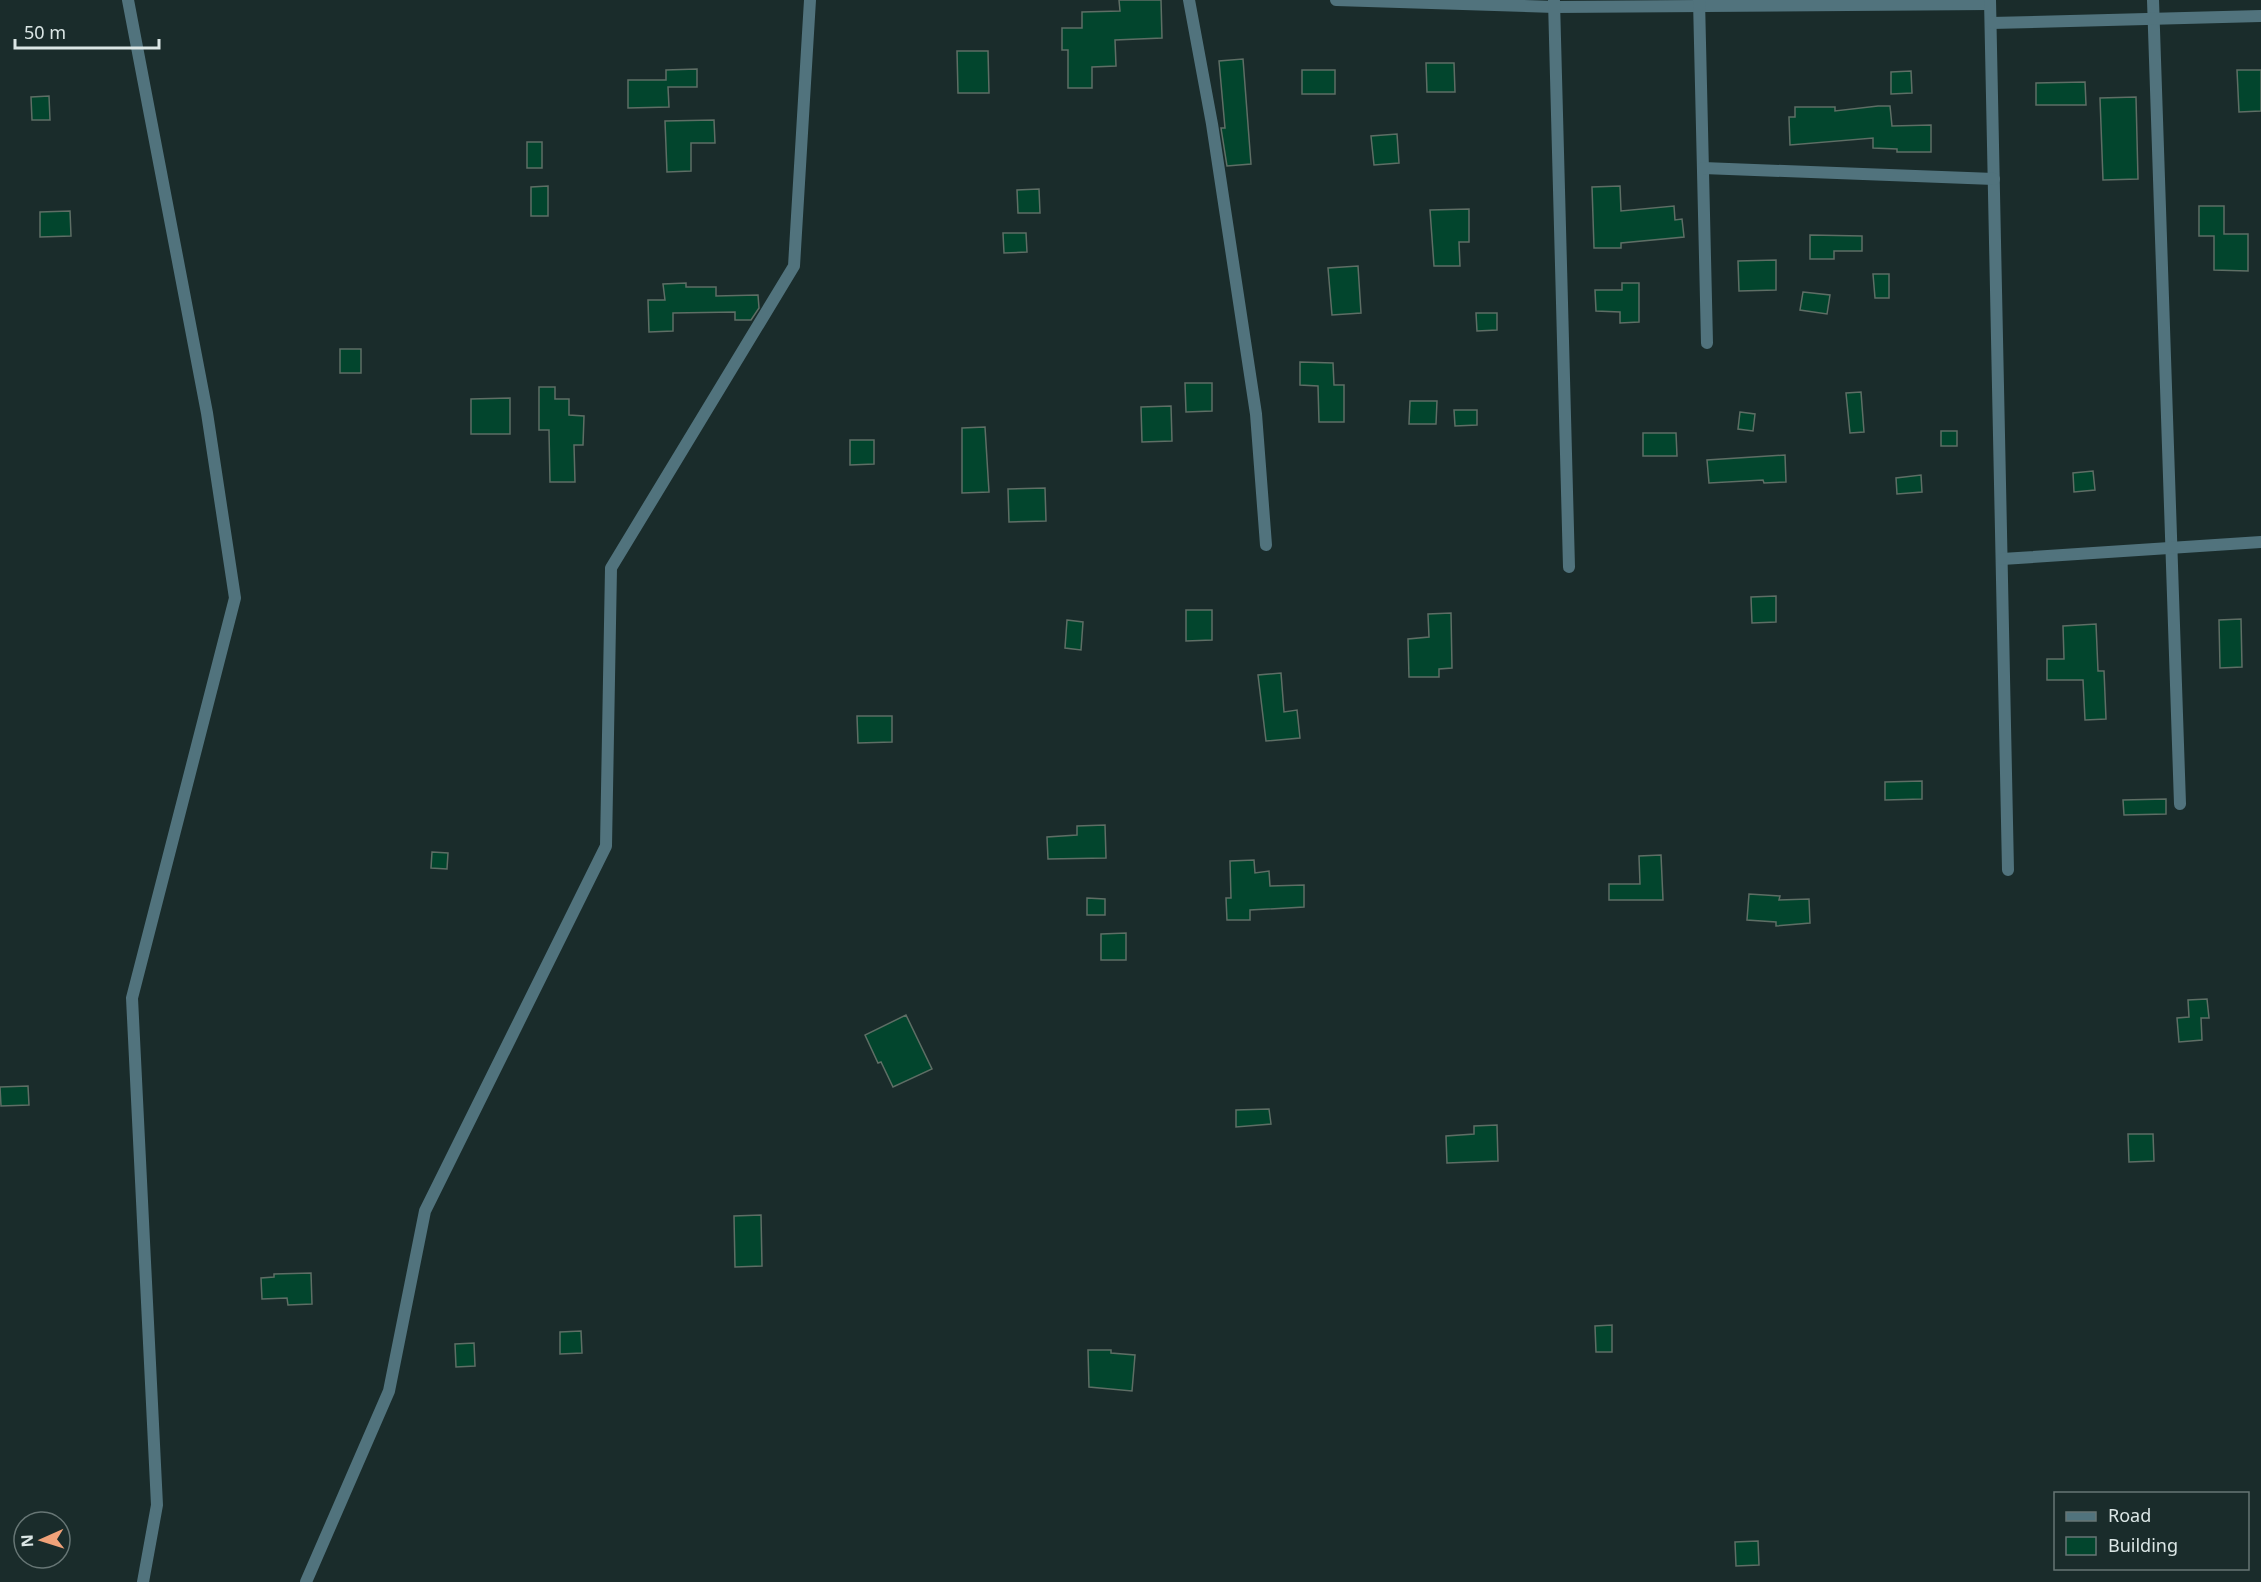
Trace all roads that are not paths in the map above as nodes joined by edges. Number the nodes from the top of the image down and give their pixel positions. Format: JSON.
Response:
{"nodes":[{"id":1,"x":128,"y":0,"type":"edge"},
{"id":2,"x":810,"y":0,"type":"edge"},
{"id":3,"x":1189,"y":0,"type":"edge"},
{"id":4,"x":1336,"y":0,"type":"edge"},
{"id":5,"x":2153,"y":0,"type":"edge"},
{"id":6,"x":1990,"y":2,"type":"edge"},
{"id":7,"x":1699,"y":3,"type":"edge"},
{"id":8,"x":1814,"y":3,"type":"edge"},
{"id":9,"x":1555,"y":4,"type":"edge"},
{"id":10,"x":2261,"y":16,"type":"edge"},
{"id":11,"x":2153,"y":19,"type":"junction"},
{"id":12,"x":1990,"y":23,"type":"junction"},
{"id":13,"x":1703,"y":168,"type":"junction"},
{"id":14,"x":1994,"y":179,"type":"junction"},
{"id":15,"x":1707,"y":343,"type":"dead end"},
{"id":16,"x":2261,"y":542,"type":"edge"},
{"id":17,"x":1266,"y":545,"type":"dead end"},
{"id":18,"x":2171,"y":548,"type":"junction"},
{"id":19,"x":2002,"y":559,"type":"junction"},
{"id":20,"x":1569,"y":567,"type":"dead end"},
{"id":21,"x":2180,"y":804,"type":"dead end"},
{"id":22,"x":2008,"y":870,"type":"dead end"},
{"id":23,"x":143,"y":1582,"type":"edge"},
{"id":24,"x":306,"y":1582,"type":"edge"}],
"edges":[{"from":1,"to":23,"type":"street"},
{"from":2,"to":24,"type":"street"},
{"from":3,"to":17,"type":"street"},
{"from":4,"to":9,"type":"street"},
{"from":5,"to":11,"type":"street"},
{"from":6,"to":8,"type":"street"},
{"from":6,"to":12,"type":"street"},
{"from":7,"to":8,"type":"street"},
{"from":7,"to":9,"type":"street"},
{"from":7,"to":13,"type":"street"},
{"from":9,"to":20,"type":"street"},
{"from":10,"to":11,"type":"street"},
{"from":11,"to":12,"type":"street"},
{"from":11,"to":18,"type":"street"},
{"from":12,"to":14,"type":"street"},
{"from":13,"to":14,"type":"street"},
{"from":13,"to":15,"type":"street"},
{"from":14,"to":19,"type":"street"},
{"from":16,"to":18,"type":"street"},
{"from":18,"to":19,"type":"street"},
{"from":18,"to":21,"type":"street"},
{"from":19,"to":22,"type":"street"}]}
